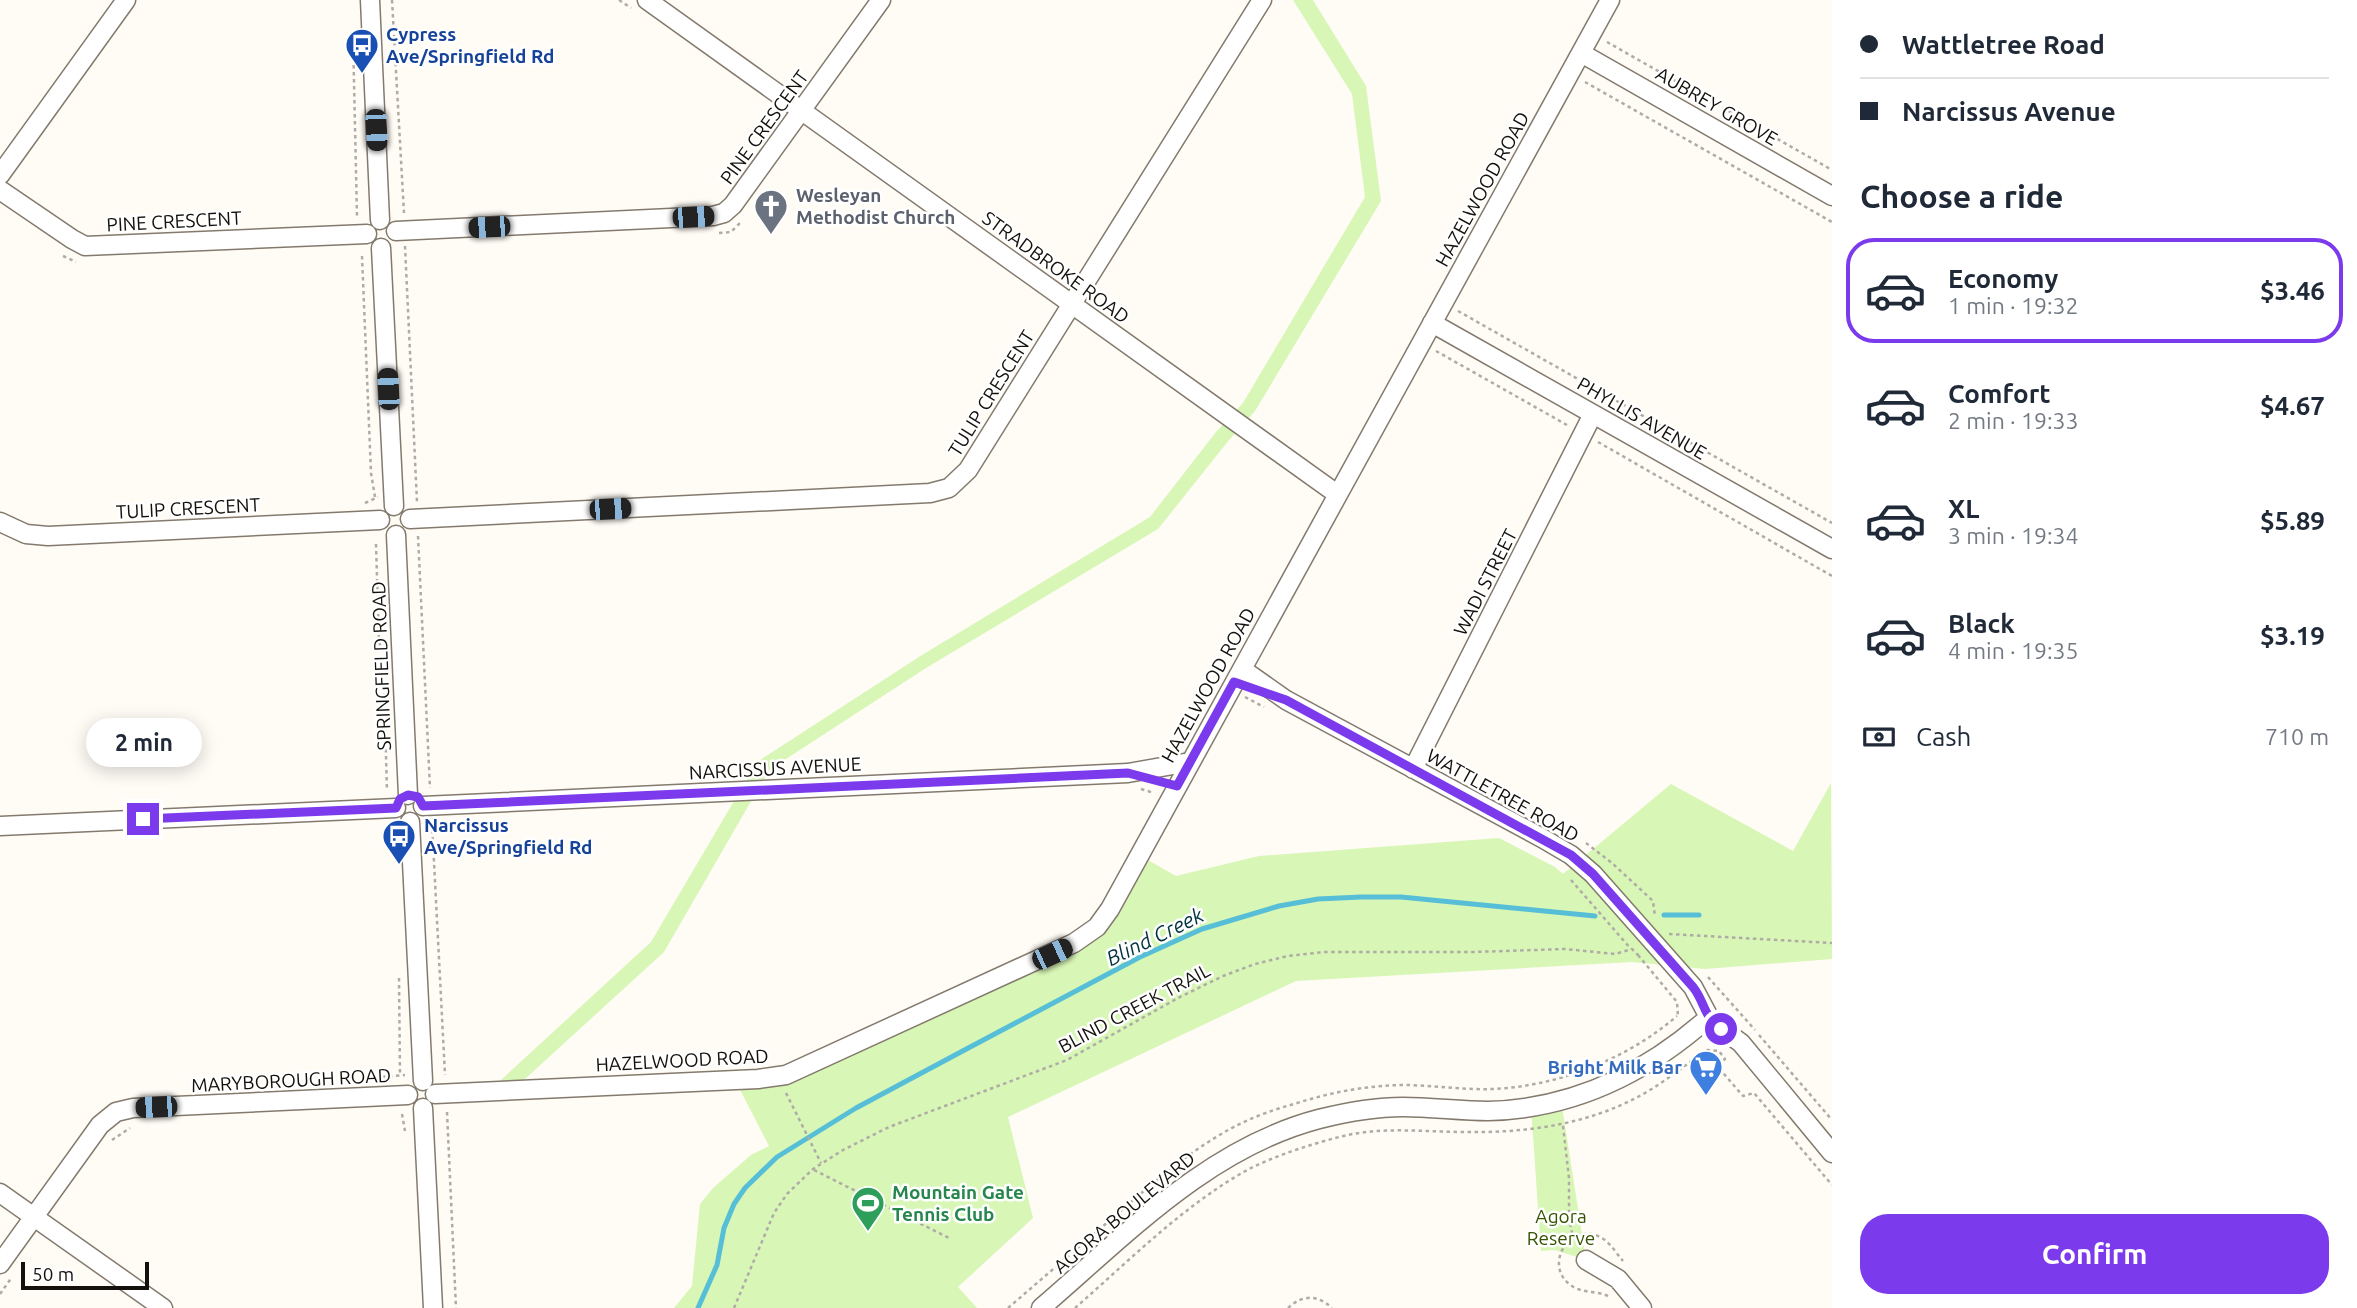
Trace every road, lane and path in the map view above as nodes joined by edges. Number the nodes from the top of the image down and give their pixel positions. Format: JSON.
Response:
{"nodes":[{"id":1,"x":126,"y":0,"type":"edge"},
{"id":2,"x":370,"y":0,"type":"edge"},
{"id":3,"x":392,"y":0,"type":"edge"},
{"id":4,"x":647,"y":0,"type":"edge"},
{"id":5,"x":881,"y":0,"type":"edge"},
{"id":6,"x":1262,"y":0,"type":"edge"},
{"id":7,"x":1610,"y":0,"type":"edge"},
{"id":8,"x":352,"y":28,"type":"dead end"},
{"id":9,"x":1607,"y":42,"type":"dead end"},
{"id":10,"x":1581,"y":53,"type":"junction"},
{"id":11,"x":1585,"y":82,"type":"dead end"},
{"id":12,"x":802,"y":110,"type":"junction"},
{"id":13,"x":1832,"y":170,"type":"edge"},
{"id":14,"x":0,"y":175,"type":"edge"},
{"id":15,"x":0,"y":190,"type":"edge"},
{"id":16,"x":1832,"y":196,"type":"edge"},
{"id":17,"x":404,"y":214,"type":"dead end"},
{"id":18,"x":380,"y":220,"type":"junction"},
{"id":19,"x":1832,"y":222,"type":"edge"},
{"id":20,"x":362,"y":228,"type":"junction"},
{"id":21,"x":396,"y":232,"type":"junction"},
{"id":22,"x":381,"y":248,"type":"junction"},
{"id":23,"x":405,"y":248,"type":"dead end"},
{"id":24,"x":362,"y":256,"type":"dead end"},
{"id":25,"x":1071,"y":304,"type":"junction"},
{"id":26,"x":1458,"y":311,"type":"dead end"},
{"id":27,"x":1432,"y":323,"type":"junction"},
{"id":28,"x":1436,"y":351,"type":"dead end"},
{"id":29,"x":1593,"y":414,"type":"junction"},
{"id":30,"x":1569,"y":426,"type":"dead end"},
{"id":31,"x":1598,"y":443,"type":"dead end"},
{"id":32,"x":1337,"y":494,"type":"junction"},
{"id":33,"x":375,"y":497,"type":"dead end"},
{"id":34,"x":394,"y":506,"type":"junction"},
{"id":35,"x":415,"y":519,"type":"junction"},
{"id":36,"x":380,"y":520,"type":"junction"},
{"id":37,"x":0,"y":522,"type":"edge"},
{"id":38,"x":1832,"y":523,"type":"edge"},
{"id":39,"x":396,"y":535,"type":"junction"},
{"id":40,"x":376,"y":544,"type":"dead end"},
{"id":41,"x":1832,"y":549,"type":"edge"},
{"id":42,"x":1832,"y":576,"type":"edge"},
{"id":43,"x":386,"y":659,"type":"dead end"},
{"id":44,"x":1238,"y":675,"type":"junction"},
{"id":45,"x":384,"y":683,"type":"dead end"},
{"id":46,"x":1245,"y":697,"type":"dead end"},
{"id":47,"x":1269,"y":710,"type":"dead end"},
{"id":48,"x":1190,"y":762,"type":"junction"},
{"id":49,"x":1413,"y":769,"type":"junction"},
{"id":50,"x":1128,"y":773,"type":"junction"},
{"id":51,"x":387,"y":786,"type":"dead end"},
{"id":52,"x":1177,"y":786,"type":"junction"},
{"id":53,"x":430,"y":789,"type":"dead end"},
{"id":54,"x":423,"y":806,"type":"junction"},
{"id":55,"x":396,"y":807,"type":"junction"},
{"id":56,"x":410,"y":822,"type":"junction"},
{"id":57,"x":432,"y":822,"type":"dead end"},
{"id":58,"x":0,"y":826,"type":"edge"},
{"id":59,"x":392,"y":846,"type":"dead end"},
{"id":60,"x":1564,"y":873,"type":"dead end"},
{"id":61,"x":1662,"y":935,"type":"dead end"},
{"id":62,"x":1832,"y":943,"type":"edge"},
{"id":63,"x":1632,"y":949,"type":"junction"},
{"id":64,"x":1644,"y":951,"type":"dead end"},
{"id":65,"x":1638,"y":955,"type":"junction"},
{"id":66,"x":399,"y":976,"type":"dead end"},
{"id":67,"x":1677,"y":1016,"type":"dead end"},
{"id":68,"x":1708,"y":1018,"type":"junction"},
{"id":69,"x":405,"y":1075,"type":"dead end"},
{"id":70,"x":446,"y":1077,"type":"dead end"},
{"id":71,"x":429,"y":1087,"type":"junction"},
{"id":72,"x":796,"y":1090,"type":"dead end"},
{"id":73,"x":786,"y":1093,"type":"junction"},
{"id":74,"x":775,"y":1094,"type":"dead end"},
{"id":75,"x":408,"y":1095,"type":"junction"},
{"id":76,"x":423,"y":1108,"type":"junction"},
{"id":77,"x":446,"y":1109,"type":"dead end"},
{"id":78,"x":1563,"y":1125,"type":"junction"},
{"id":79,"x":134,"y":1126,"type":"dead end"},
{"id":80,"x":110,"y":1142,"type":"dead end"},
{"id":81,"x":1832,"y":1153,"type":"edge"},
{"id":82,"x":821,"y":1164,"type":"junction"},
{"id":83,"x":813,"y":1169,"type":"junction"},
{"id":84,"x":1832,"y":1185,"type":"edge"},
{"id":85,"x":0,"y":1193,"type":"edge"},
{"id":86,"x":34,"y":1217,"type":"junction"},
{"id":87,"x":1573,"y":1237,"type":"dead end"},
{"id":88,"x":949,"y":1238,"type":"dead end"},
{"id":89,"x":1586,"y":1260,"type":"dead end"},
{"id":90,"x":0,"y":1264,"type":"edge"},
{"id":91,"x":163,"y":1308,"type":"edge"},
{"id":92,"x":433,"y":1308,"type":"edge"},
{"id":93,"x":456,"y":1308,"type":"edge"},
{"id":94,"x":734,"y":1308,"type":"edge"},
{"id":95,"x":1041,"y":1308,"type":"edge"},
{"id":96,"x":1075,"y":1308,"type":"edge"},
{"id":97,"x":1288,"y":1308,"type":"edge"},
{"id":98,"x":1332,"y":1308,"type":"edge"},
{"id":99,"x":1642,"y":1308,"type":"edge"}],
"edges":[{"from":1,"to":14,"type":"street"},
{"from":2,"to":18,"type":"street"},
{"from":3,"to":17,"type":"path"},
{"from":4,"to":12,"type":"street","name":"STRADBROKE ROAD"},
{"from":5,"to":12,"type":"street","name":"PINE CRESCENT"},
{"from":6,"to":25,"type":"street","name":"TULIP CRESCENT"},
{"from":7,"to":10,"type":"street","name":"HAZELWOOD ROAD"},
{"from":8,"to":20,"type":"path"},
{"from":9,"to":13,"type":"path"},
{"from":10,"to":16,"type":"street","name":"AUBREY GROVE"},
{"from":10,"to":27,"type":"street","name":"HAZELWOOD ROAD"},
{"from":11,"to":19,"type":"path"},
{"from":12,"to":21,"type":"street","name":"PINE CRESCENT"},
{"from":12,"to":25,"type":"street","name":"STRADBROKE ROAD"},
{"from":15,"to":20,"type":"street","name":"PINE CRESCENT"},
{"from":18,"to":20,"type":"street"},
{"from":18,"to":21,"type":"street"},
{"from":20,"to":22,"type":"street"},
{"from":21,"to":22,"type":"street"},
{"from":22,"to":34,"type":"street"},
{"from":23,"to":35,"type":"path"},
{"from":24,"to":33,"type":"path"},
{"from":25,"to":32,"type":"street","name":"STRADBROKE ROAD"},
{"from":25,"to":35,"type":"street","name":"TULIP CRESCENT"},
{"from":26,"to":38,"type":"path"},
{"from":27,"to":29,"type":"street","name":"PHYLLIS AVENUE"},
{"from":27,"to":32,"type":"street","name":"HAZELWOOD ROAD"},
{"from":28,"to":30,"type":"path"},
{"from":29,"to":41,"type":"street","name":"PHYLLIS AVENUE"},
{"from":29,"to":49,"type":"street","name":"WADI STREET"},
{"from":31,"to":42,"type":"path"},
{"from":32,"to":44,"type":"street","name":"HAZELWOOD ROAD"},
{"from":34,"to":35,"type":"street"},
{"from":34,"to":36,"type":"street"},
{"from":35,"to":39,"type":"street"},
{"from":35,"to":53,"type":"path"},
{"from":36,"to":37,"type":"street","name":"TULIP CRESCENT"},
{"from":36,"to":39,"type":"street"},
{"from":39,"to":55,"type":"street","name":"SPRINGFIELD ROAD"},
{"from":40,"to":43,"type":"path"},
{"from":44,"to":48,"type":"street","name":"HAZELWOOD ROAD"},
{"from":44,"to":49,"type":"street","name":"WATTLETREE ROAD"},
{"from":45,"to":51,"type":"path"},
{"from":46,"to":47,"type":"path"},
{"from":48,"to":50,"type":"street","name":"NARCISSUS AVENUE"},
{"from":48,"to":52,"type":"street","name":"HAZELWOOD ROAD"},
{"from":49,"to":68,"type":"street","name":"WATTLETREE ROAD"},
{"from":50,"to":52,"type":"street","name":"NARCISSUS AVENUE"},
{"from":50,"to":54,"type":"street","name":"NARCISSUS AVENUE"},
{"from":52,"to":71,"type":"street","name":"HAZELWOOD ROAD"},
{"from":54,"to":55,"type":"street"},
{"from":54,"to":56,"type":"street"},
{"from":55,"to":56,"type":"street"},
{"from":55,"to":58,"type":"street"},
{"from":55,"to":59,"type":"path"},
{"from":56,"to":71,"type":"street"},
{"from":57,"to":70,"type":"path"},
{"from":60,"to":63,"type":"path"},
{"from":61,"to":62,"type":"path"},
{"from":63,"to":65,"type":"path"},
{"from":63,"to":82,"type":"path","name":"BLIND CREEK TRAIL"},
{"from":64,"to":65,"type":"path"},
{"from":65,"to":67,"type":"path"},
{"from":66,"to":69,"type":"path"},
{"from":68,"to":81,"type":"street","name":"WATTLETREE ROAD"},
{"from":68,"to":95,"type":"street","name":"AGORA BOULEVARD"},
{"from":71,"to":75,"type":"street"},
{"from":71,"to":76,"type":"street"},
{"from":72,"to":73,"type":"path"},
{"from":73,"to":74,"type":"path"},
{"from":73,"to":82,"type":"path"},
{"from":75,"to":76,"type":"street"},
{"from":75,"to":86,"type":"street","name":"MARYBOROUGH ROAD"},
{"from":76,"to":92,"type":"street"},
{"from":77,"to":93,"type":"path"},
{"from":78,"to":84,"type":"path"},
{"from":78,"to":87,"type":"path"},
{"from":78,"to":96,"type":"path"},
{"from":79,"to":80,"type":"path"},
{"from":82,"to":83,"type":"path","name":"BLIND CREEK TRAIL"},
{"from":83,"to":88,"type":"path"},
{"from":83,"to":94,"type":"path","name":"BLIND CREEK TRAIL"},
{"from":85,"to":86,"type":"street"},
{"from":86,"to":90,"type":"street","name":"MARYBOROUGH ROAD"},
{"from":86,"to":91,"type":"street"},
{"from":89,"to":99,"type":"street"},
{"from":97,"to":98,"type":"path"}]}
